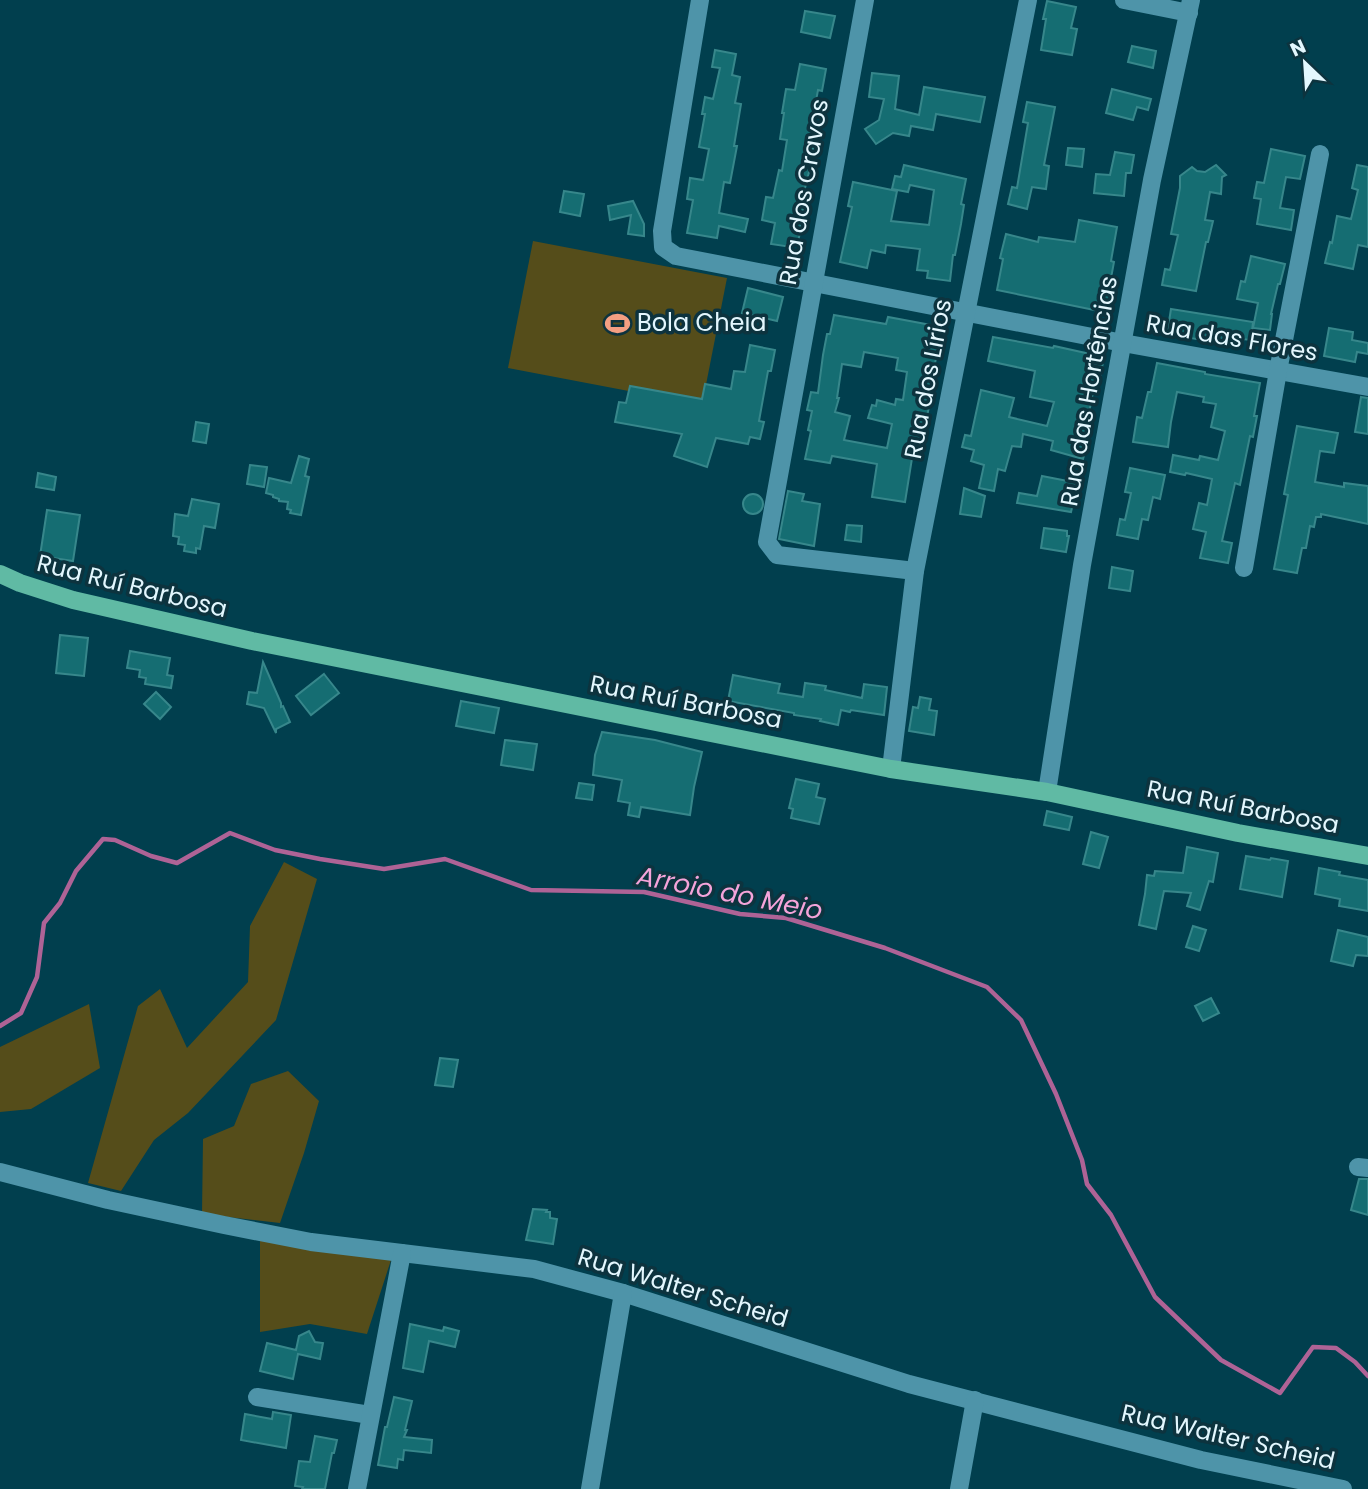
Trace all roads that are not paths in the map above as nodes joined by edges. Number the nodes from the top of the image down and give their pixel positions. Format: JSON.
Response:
{"nodes":[{"id":1,"x":700,"y":0,"type":"edge"},
{"id":2,"x":865,"y":0,"type":"edge"},
{"id":3,"x":1028,"y":0,"type":"edge"},
{"id":4,"x":1124,"y":0,"type":"edge"},
{"id":5,"x":1190,"y":7,"type":"edge"},
{"id":6,"x":1320,"y":154,"type":"dead end"},
{"id":7,"x":813,"y":282,"type":"junction"},
{"id":8,"x":967,"y":313,"type":"junction"},
{"id":9,"x":1123,"y":343,"type":"junction"},
{"id":10,"x":1278,"y":371,"type":"junction"},
{"id":11,"x":1368,"y":387,"type":"edge"},
{"id":12,"x":1244,"y":568,"type":"dead end"},
{"id":13,"x":915,"y":571,"type":"junction"},
{"id":14,"x":0,"y":574,"type":"edge"},
{"id":15,"x":891,"y":769,"type":"junction"},
{"id":16,"x":1046,"y":792,"type":"junction"},
{"id":17,"x":1368,"y":856,"type":"edge"},
{"id":18,"x":0,"y":1172,"type":"edge"},
{"id":19,"x":402,"y":1253,"type":"junction"},
{"id":20,"x":623,"y":1293,"type":"junction"},
{"id":21,"x":257,"y":1397,"type":"dead end"},
{"id":22,"x":975,"y":1400,"type":"junction"},
{"id":23,"x":370,"y":1415,"type":"junction"},
{"id":24,"x":357,"y":1489,"type":"edge"},
{"id":25,"x":590,"y":1489,"type":"edge"},
{"id":26,"x":959,"y":1489,"type":"edge"},
{"id":27,"x":1343,"y":1489,"type":"edge"}],
"edges":[{"from":1,"to":7,"type":"street","name":"Rua das Flores"},
{"from":2,"to":7,"type":"street","name":"Rua dos Cravos"},
{"from":3,"to":8,"type":"street","name":"Rua dos Lírios"},
{"from":4,"to":5,"type":"street"},
{"from":5,"to":9,"type":"street","name":"Rua das Hortências"},
{"from":6,"to":10,"type":"street"},
{"from":7,"to":8,"type":"street","name":"Rua das Flores"},
{"from":7,"to":13,"type":"street","name":"Rua dos Cravos"},
{"from":8,"to":9,"type":"street","name":"Rua das Flores"},
{"from":8,"to":13,"type":"street","name":"Rua dos Lírios"},
{"from":9,"to":10,"type":"street","name":"Rua das Flores"},
{"from":9,"to":16,"type":"street","name":"Rua das Hortências"},
{"from":10,"to":11,"type":"street","name":"Rua das Flores"},
{"from":10,"to":12,"type":"street"},
{"from":13,"to":15,"type":"street","name":"Rua dos Lírios"},
{"from":14,"to":15,"type":"main road","name":"Rua Ruí Barbosa"},
{"from":15,"to":16,"type":"main road","name":"Rua Ruí Barbosa"},
{"from":16,"to":17,"type":"main road","name":"Rua Ruí Barbosa"},
{"from":18,"to":19,"type":"street","name":"Rua Walter Scheid"},
{"from":19,"to":20,"type":"street","name":"Rua Walter Scheid"},
{"from":19,"to":23,"type":"street"},
{"from":20,"to":22,"type":"street","name":"Rua Walter Scheid"},
{"from":20,"to":25,"type":"street"},
{"from":21,"to":23,"type":"street"},
{"from":22,"to":26,"type":"street"},
{"from":22,"to":27,"type":"street","name":"Rua Walter Scheid"},
{"from":23,"to":24,"type":"street"}]}
